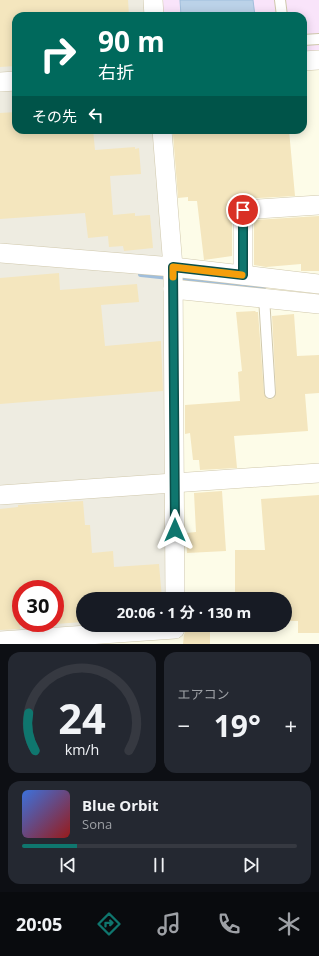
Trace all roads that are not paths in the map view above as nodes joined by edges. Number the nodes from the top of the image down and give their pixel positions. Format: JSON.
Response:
{"nodes":[{"id":1,"x":153,"y":0,"type":"edge"},
{"id":2,"x":280,"y":0,"type":"edge"},
{"id":3,"x":154,"y":12,"type":"edge"},
{"id":4,"x":282,"y":12,"type":"edge"},
{"id":5,"x":319,"y":39,"type":"edge"},
{"id":6,"x":307,"y":40,"type":"edge"},
{"id":7,"x":319,"y":60,"type":"edge"},
{"id":8,"x":307,"y":61,"type":"edge"},
{"id":9,"x":12,"y":81,"type":"edge"},
{"id":10,"x":0,"y":82,"type":"edge"},
{"id":11,"x":162,"y":134,"type":"edge"},
{"id":12,"x":319,"y":205,"type":"edge"},
{"id":13,"x":0,"y":253,"type":"edge"},
{"id":14,"x":173,"y":267,"type":"junction"},
{"id":15,"x":243,"y":275,"type":"junction"},
{"id":16,"x":319,"y":284,"type":"edge"},
{"id":17,"x":173,"y":289,"type":"junction"},
{"id":18,"x":264,"y":297,"type":"junction"},
{"id":19,"x":319,"y":304,"type":"edge"},
{"id":20,"x":270,"y":393,"type":"dead end"},
{"id":21,"x":319,"y":473,"type":"edge"},
{"id":22,"x":174,"y":483,"type":"junction"},
{"id":23,"x":0,"y":495,"type":"edge"},
{"id":24,"x":175,"y":592,"type":"edge"},
{"id":25,"x":175,"y":633,"type":"edge"},
{"id":26,"x":0,"y":641,"type":"edge"}],
"edges":[{"from":1,"to":3,"type":"street"},
{"from":2,"to":4,"type":"lane"},
{"from":5,"to":6,"type":"lane"},
{"from":7,"to":8,"type":"street"},
{"from":9,"to":10,"type":"street"},
{"from":11,"to":14,"type":"street"},
{"from":12,"to":15,"type":"street"},
{"from":13,"to":14,"type":"street"},
{"from":14,"to":15,"type":"street"},
{"from":14,"to":17,"type":"street"},
{"from":15,"to":16,"type":"street"},
{"from":17,"to":18,"type":"street"},
{"from":17,"to":22,"type":"street"},
{"from":18,"to":19,"type":"street"},
{"from":18,"to":20,"type":"lane"},
{"from":21,"to":22,"type":"street"},
{"from":22,"to":23,"type":"street"},
{"from":22,"to":24,"type":"street"},
{"from":25,"to":26,"type":"street"}]}
